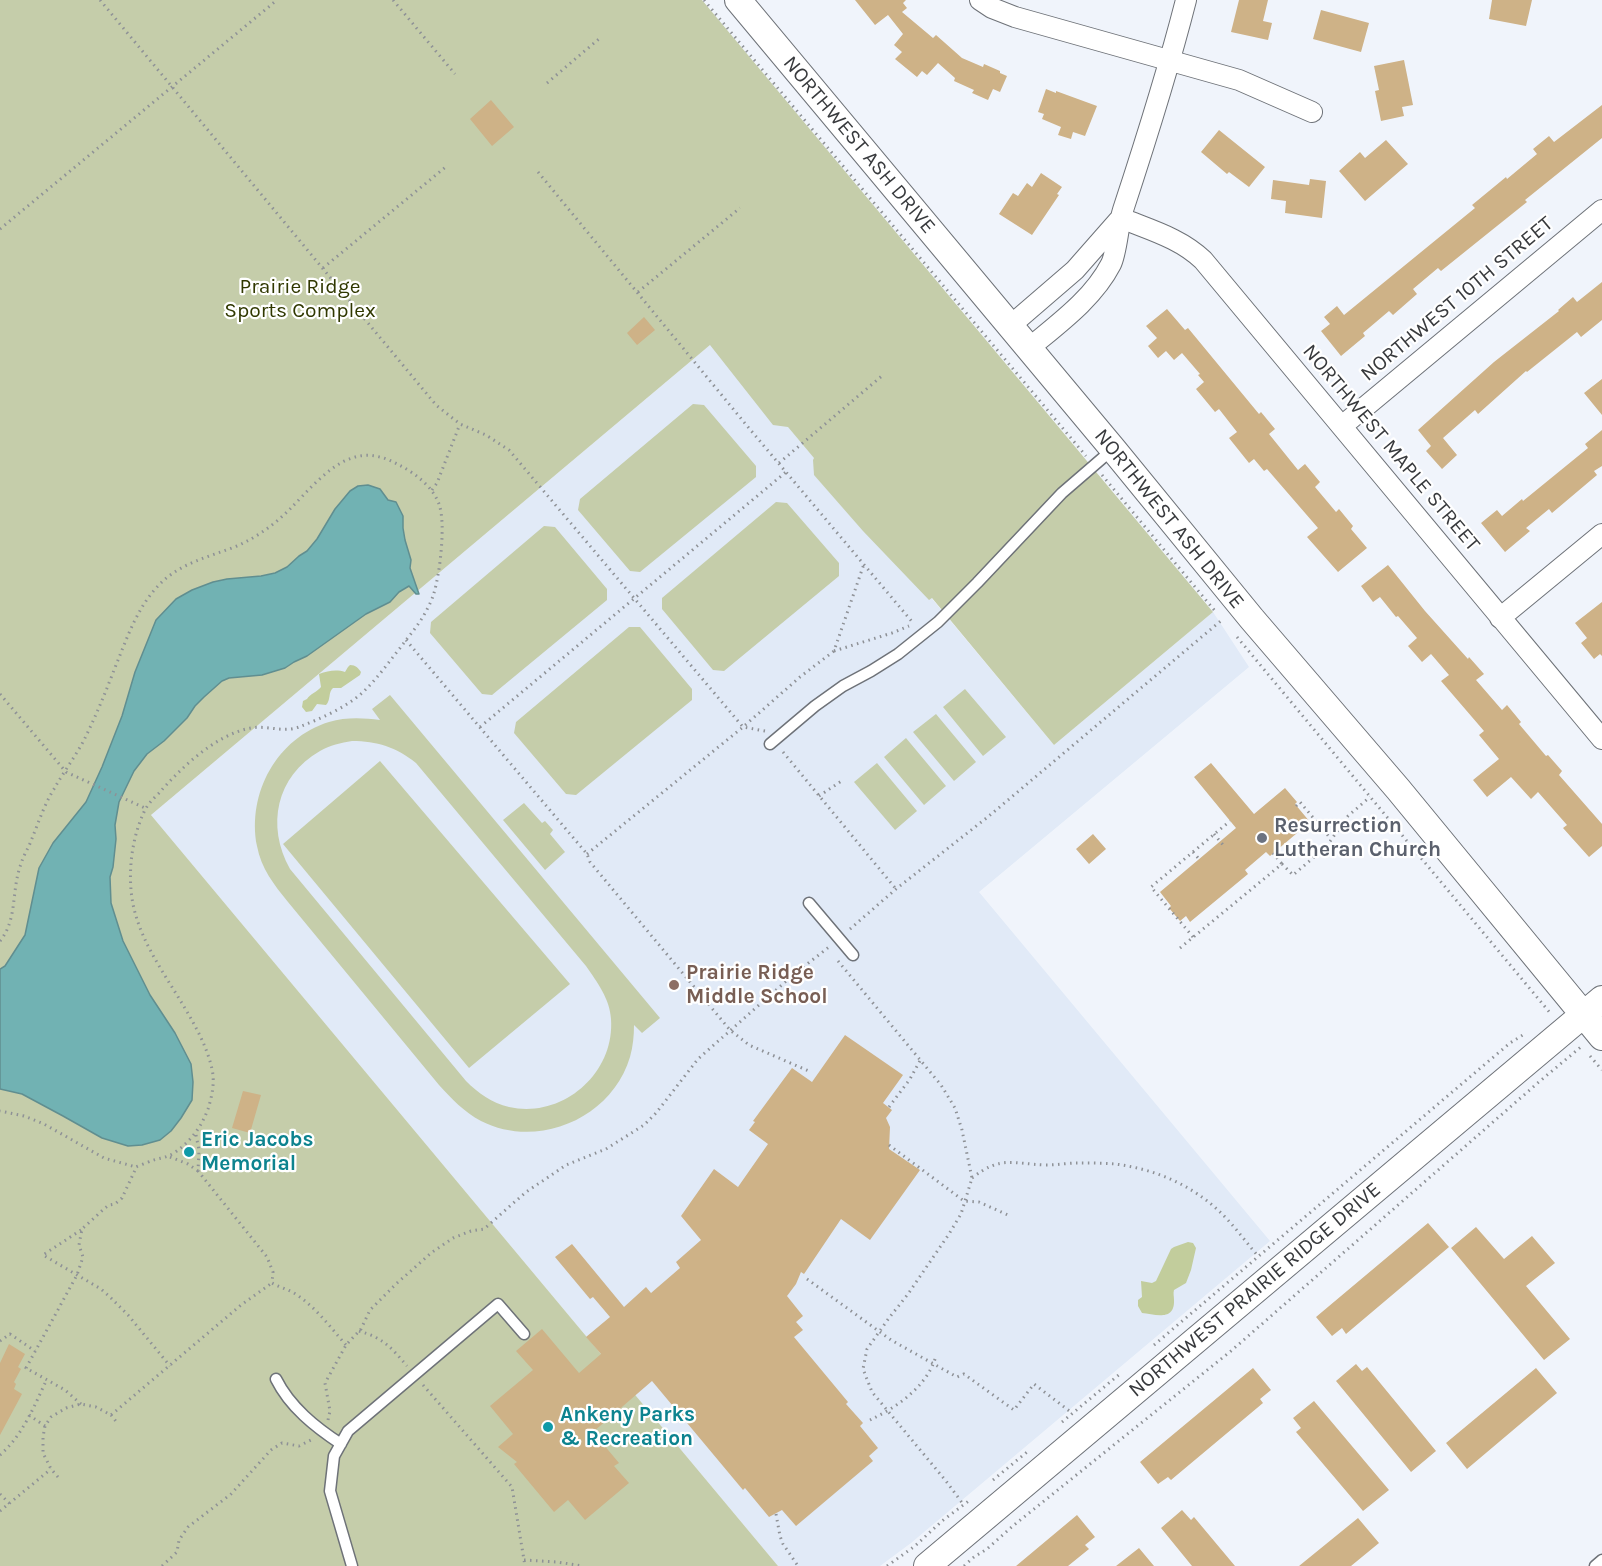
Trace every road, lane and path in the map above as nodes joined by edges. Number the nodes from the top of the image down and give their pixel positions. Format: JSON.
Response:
{"nodes":[{"id":1,"x":100,"y":0,"type":"edge"},
{"id":2,"x":277,"y":0,"type":"edge"},
{"id":3,"x":393,"y":0,"type":"edge"},
{"id":4,"x":704,"y":0,"type":"edge"},
{"id":5,"x":738,"y":0,"type":"edge"},
{"id":6,"x":980,"y":0,"type":"edge"},
{"id":7,"x":1186,"y":0,"type":"edge"},
{"id":8,"x":600,"y":38,"type":"dead end"},
{"id":9,"x":1170,"y":62,"type":"junction"},
{"id":10,"x":455,"y":74,"type":"dead end"},
{"id":11,"x":547,"y":83,"type":"dead end"},
{"id":12,"x":172,"y":87,"type":"junction"},
{"id":13,"x":1312,"y":112,"type":"dead end"},
{"id":14,"x":448,"y":165,"type":"dead end"},
{"id":15,"x":538,"y":172,"type":"dead end"},
{"id":16,"x":740,"y":207,"type":"dead end"},
{"id":17,"x":1602,"y":210,"type":"edge"},
{"id":18,"x":1120,"y":218,"type":"junction"},
{"id":19,"x":0,"y":229,"type":"edge"},
{"id":20,"x":323,"y":268,"type":"junction"},
{"id":21,"x":637,"y":293,"type":"junction"},
{"id":22,"x":1010,"y":326,"type":"junction"},
{"id":23,"x":1028,"y":349,"type":"junction"},
{"id":24,"x":883,"y":375,"type":"dead end"},
{"id":25,"x":460,"y":424,"type":"junction"},
{"id":26,"x":1342,"y":426,"type":"junction"},
{"id":27,"x":1080,"y":450,"type":"junction"},
{"id":28,"x":1080,"y":456,"type":"dead end"},
{"id":29,"x":1103,"y":457,"type":"junction"},
{"id":30,"x":779,"y":463,"type":"junction"},
{"id":31,"x":786,"y":472,"type":"junction"},
{"id":32,"x":432,"y":490,"type":"junction"},
{"id":33,"x":1602,"y":534,"type":"edge"},
{"id":34,"x":864,"y":564,"type":"junction"},
{"id":35,"x":634,"y":599,"type":"junction"},
{"id":36,"x":1215,"y":610,"type":"dead end"},
{"id":37,"x":921,"y":618,"type":"dead end"},
{"id":38,"x":1500,"y":618,"type":"junction"},
{"id":39,"x":914,"y":624,"type":"junction"},
{"id":40,"x":1228,"y":627,"type":"dead end"},
{"id":41,"x":1234,"y":634,"type":"dead end"},
{"id":42,"x":406,"y":640,"type":"junction"},
{"id":43,"x":834,"y":651,"type":"junction"},
{"id":44,"x":0,"y":694,"type":"edge"},
{"id":45,"x":480,"y":727,"type":"junction"},
{"id":46,"x":743,"y":727,"type":"junction"},
{"id":47,"x":1602,"y":739,"type":"edge"},
{"id":48,"x":772,"y":742,"type":"junction"},
{"id":49,"x":66,"y":771,"type":"junction"},
{"id":50,"x":843,"y":780,"type":"dead end"},
{"id":51,"x":819,"y":796,"type":"junction"},
{"id":52,"x":1370,"y":797,"type":"junction"},
{"id":53,"x":1296,"y":806,"type":"dead end"},
{"id":54,"x":146,"y":808,"type":"junction"},
{"id":55,"x":1230,"y":821,"type":"dead end"},
{"id":56,"x":1214,"y":834,"type":"junction"},
{"id":57,"x":1331,"y":839,"type":"junction"},
{"id":58,"x":1224,"y":846,"type":"dead end"},
{"id":59,"x":1193,"y":852,"type":"junction"},
{"id":60,"x":1273,"y":853,"type":"dead end"},
{"id":61,"x":587,"y":854,"type":"junction"},
{"id":62,"x":1199,"y":859,"type":"dead end"},
{"id":63,"x":1282,"y":864,"type":"junction"},
{"id":64,"x":896,"y":889,"type":"junction"},
{"id":65,"x":809,"y":903,"type":"dead end"},
{"id":66,"x":839,"y":938,"type":"junction"},
{"id":67,"x":1193,"y":938,"type":"junction"},
{"id":68,"x":0,"y":941,"type":"edge"},
{"id":69,"x":1180,"y":948,"type":"dead end"},
{"id":70,"x":853,"y":955,"type":"dead end"},
{"id":71,"x":834,"y":957,"type":"dead end"},
{"id":72,"x":1582,"y":1018,"type":"edge"},
{"id":73,"x":729,"y":1030,"type":"junction"},
{"id":74,"x":1527,"y":1033,"type":"dead end"},
{"id":75,"x":921,"y":1059,"type":"junction"},
{"id":76,"x":811,"y":1072,"type":"dead end"},
{"id":77,"x":889,"y":1107,"type":"dead end"},
{"id":78,"x":0,"y":1112,"type":"edge"},
{"id":79,"x":196,"y":1134,"type":"junction"},
{"id":80,"x":889,"y":1145,"type":"dead end"},
{"id":81,"x":170,"y":1157,"type":"junction"},
{"id":82,"x":136,"y":1167,"type":"junction"},
{"id":83,"x":198,"y":1171,"type":"junction"},
{"id":84,"x":972,"y":1178,"type":"junction"},
{"id":85,"x":964,"y":1201,"type":"junction"},
{"id":86,"x":1008,"y":1215,"type":"dead end"},
{"id":87,"x":82,"y":1229,"type":"junction"},
{"id":88,"x":1258,"y":1256,"type":"junction"},
{"id":89,"x":77,"y":1275,"type":"junction"},
{"id":90,"x":807,"y":1279,"type":"dead end"},
{"id":91,"x":272,"y":1283,"type":"junction"},
{"id":92,"x":358,"y":1331,"type":"junction"},
{"id":93,"x":880,"y":1332,"type":"junction"},
{"id":94,"x":524,"y":1334,"type":"dead end"},
{"id":95,"x":0,"y":1341,"type":"edge"},
{"id":96,"x":346,"y":1345,"type":"junction"},
{"id":97,"x":35,"y":1351,"type":"junction"},
{"id":98,"x":1147,"y":1351,"type":"dead end"},
{"id":99,"x":936,"y":1356,"type":"dead end"},
{"id":100,"x":934,"y":1364,"type":"junction"},
{"id":101,"x":170,"y":1366,"type":"junction"},
{"id":102,"x":1121,"y":1373,"type":"dead end"},
{"id":103,"x":414,"y":1375,"type":"junction"},
{"id":104,"x":276,"y":1379,"type":"dead end"},
{"id":105,"x":46,"y":1381,"type":"junction"},
{"id":106,"x":81,"y":1404,"type":"junction"},
{"id":107,"x":887,"y":1412,"type":"junction"},
{"id":108,"x":1072,"y":1413,"type":"junction"},
{"id":109,"x":29,"y":1415,"type":"junction"},
{"id":110,"x":111,"y":1415,"type":"junction"},
{"id":111,"x":870,"y":1420,"type":"dead end"},
{"id":112,"x":118,"y":1424,"type":"dead end"},
{"id":113,"x":1060,"y":1424,"type":"dead end"},
{"id":114,"x":45,"y":1426,"type":"junction"},
{"id":115,"x":321,"y":1431,"type":"junction"},
{"id":116,"x":340,"y":1444,"type":"junction"},
{"id":117,"x":1032,"y":1448,"type":"dead end"},
{"id":118,"x":0,"y":1455,"type":"edge"},
{"id":119,"x":51,"y":1469,"type":"junction"},
{"id":120,"x":58,"y":1477,"type":"dead end"},
{"id":121,"x":986,"y":1487,"type":"dead end"},
{"id":122,"x":0,"y":1494,"type":"edge"},
{"id":123,"x":975,"y":1497,"type":"dead end"},
{"id":124,"x":10,"y":1504,"type":"junction"},
{"id":125,"x":963,"y":1504,"type":"junction"},
{"id":126,"x":0,"y":1511,"type":"edge"},
{"id":127,"x":776,"y":1514,"type":"dead end"},
{"id":128,"x":524,"y":1560,"type":"junction"},
{"id":129,"x":1602,"y":1560,"type":"edge"},
{"id":130,"x":162,"y":1566,"type":"edge"},
{"id":131,"x":352,"y":1566,"type":"edge"},
{"id":132,"x":525,"y":1566,"type":"edge"},
{"id":133,"x":583,"y":1566,"type":"edge"},
{"id":134,"x":798,"y":1566,"type":"edge"},
{"id":135,"x":887,"y":1566,"type":"edge"},
{"id":136,"x":927,"y":1566,"type":"edge"},
{"id":137,"x":964,"y":1566,"type":"edge"},
{"id":138,"x":1595,"y":1566,"type":"edge"}],
"edges":[{"from":1,"to":12,"type":"path"},
{"from":2,"to":12,"type":"path"},
{"from":3,"to":10,"type":"path"},
{"from":4,"to":27,"type":"path"},
{"from":5,"to":22,"type":"street","name":"NORTHWEST ASH DRIVE"},
{"from":6,"to":9,"type":"street"},
{"from":7,"to":9,"type":"street"},
{"from":8,"to":11,"type":"path"},
{"from":9,"to":13,"type":"street"},
{"from":9,"to":18,"type":"street"},
{"from":12,"to":19,"type":"path"},
{"from":12,"to":20,"type":"path"},
{"from":14,"to":20,"type":"path"},
{"from":15,"to":21,"type":"path"},
{"from":16,"to":21,"type":"path"},
{"from":17,"to":26,"type":"street","name":"NORTHWEST 10TH STREET"},
{"from":18,"to":22,"type":"street"},
{"from":18,"to":23,"type":"street"},
{"from":18,"to":26,"type":"street","name":"NORTHWEST MAPLE STREET"},
{"from":20,"to":25,"type":"path"},
{"from":21,"to":30,"type":"path"},
{"from":22,"to":23,"type":"street","name":"NORTHWEST ASH DRIVE"},
{"from":23,"to":29,"type":"street","name":"NORTHWEST ASH DRIVE"},
{"from":24,"to":30,"type":"path"},
{"from":25,"to":32,"type":"path"},
{"from":25,"to":35,"type":"path"},
{"from":26,"to":38,"type":"street","name":"NORTHWEST MAPLE STREET"},
{"from":27,"to":28,"type":"path"},
{"from":27,"to":29,"type":"path"},
{"from":29,"to":36,"type":"path"},
{"from":29,"to":48,"type":"lane"},
{"from":29,"to":72,"type":"street","name":"NORTHWEST ASH DRIVE"},
{"from":30,"to":31,"type":"path"},
{"from":31,"to":34,"type":"path"},
{"from":31,"to":35,"type":"path"},
{"from":32,"to":42,"type":"path"},
{"from":32,"to":49,"type":"path"},
{"from":33,"to":38,"type":"street"},
{"from":34,"to":39,"type":"path"},
{"from":34,"to":43,"type":"path"},
{"from":35,"to":45,"type":"path"},
{"from":35,"to":46,"type":"path"},
{"from":37,"to":39,"type":"path"},
{"from":38,"to":47,"type":"street","name":"NORTHWEST MAPLE STREET"},
{"from":39,"to":43,"type":"path"},
{"from":40,"to":64,"type":"path"},
{"from":41,"to":52,"type":"path"},
{"from":42,"to":45,"type":"path"},
{"from":42,"to":54,"type":"path"},
{"from":43,"to":46,"type":"path"},
{"from":44,"to":49,"type":"path"},
{"from":45,"to":61,"type":"path"},
{"from":46,"to":48,"type":"path"},
{"from":46,"to":61,"type":"path"},
{"from":48,"to":51,"type":"path"},
{"from":49,"to":54,"type":"path"},
{"from":49,"to":68,"type":"path"},
{"from":50,"to":51,"type":"path"},
{"from":51,"to":64,"type":"path"},
{"from":52,"to":57,"type":"path"},
{"from":52,"to":72,"type":"path"},
{"from":53,"to":57,"type":"path"},
{"from":54,"to":79,"type":"path"},
{"from":55,"to":56,"type":"path"},
{"from":56,"to":58,"type":"path"},
{"from":56,"to":59,"type":"path"},
{"from":57,"to":63,"type":"path"},
{"from":59,"to":62,"type":"path"},
{"from":59,"to":67,"type":"path"},
{"from":60,"to":63,"type":"path"},
{"from":61,"to":73,"type":"path"},
{"from":63,"to":67,"type":"path"},
{"from":64,"to":66,"type":"path"},
{"from":65,"to":66,"type":"lane"},
{"from":66,"to":70,"type":"lane"},
{"from":66,"to":73,"type":"path"},
{"from":67,"to":69,"type":"path"},
{"from":71,"to":75,"type":"path"},
{"from":72,"to":136,"type":"street","name":"NORTHWEST PRAIRIE RIDGE DRIVE"},
{"from":72,"to":137,"type":"path"},
{"from":73,"to":76,"type":"path"},
{"from":73,"to":92,"type":"path"},
{"from":74,"to":88,"type":"path"},
{"from":75,"to":77,"type":"path"},
{"from":75,"to":84,"type":"path"},
{"from":78,"to":82,"type":"path"},
{"from":79,"to":81,"type":"path"},
{"from":79,"to":83,"type":"path"},
{"from":80,"to":85,"type":"path"},
{"from":81,"to":82,"type":"path"},
{"from":81,"to":83,"type":"path"},
{"from":82,"to":87,"type":"path"},
{"from":83,"to":91,"type":"path"},
{"from":84,"to":85,"type":"path"},
{"from":84,"to":88,"type":"path"},
{"from":85,"to":86,"type":"path"},
{"from":85,"to":93,"type":"path"},
{"from":87,"to":89,"type":"path"},
{"from":87,"to":89,"type":"path"},
{"from":88,"to":98,"type":"path"},
{"from":89,"to":97,"type":"path"},
{"from":89,"to":101,"type":"path"},
{"from":90,"to":93,"type":"path"},
{"from":91,"to":96,"type":"path"},
{"from":91,"to":101,"type":"path"},
{"from":92,"to":96,"type":"path"},
{"from":92,"to":103,"type":"path"},
{"from":93,"to":100,"type":"path"},
{"from":93,"to":107,"type":"path"},
{"from":94,"to":103,"type":"lane"},
{"from":95,"to":97,"type":"path"},
{"from":96,"to":115,"type":"path"},
{"from":97,"to":105,"type":"path"},
{"from":99,"to":100,"type":"path"},
{"from":100,"to":107,"type":"path"},
{"from":100,"to":108,"type":"path"},
{"from":101,"to":110,"type":"path"},
{"from":102,"to":108,"type":"path"},
{"from":103,"to":116,"type":"lane"},
{"from":103,"to":128,"type":"path"},
{"from":104,"to":115,"type":"lane"},
{"from":105,"to":106,"type":"path"},
{"from":105,"to":109,"type":"path"},
{"from":106,"to":110,"type":"path"},
{"from":106,"to":114,"type":"path"},
{"from":107,"to":111,"type":"path"},
{"from":107,"to":125,"type":"path"},
{"from":108,"to":113,"type":"path"},
{"from":109,"to":114,"type":"path"},
{"from":109,"to":118,"type":"path"},
{"from":110,"to":112,"type":"path"},
{"from":114,"to":119,"type":"path"},
{"from":115,"to":116,"type":"lane"},
{"from":115,"to":130,"type":"path"},
{"from":116,"to":131,"type":"lane"},
{"from":117,"to":121,"type":"path"},
{"from":119,"to":120,"type":"path"},
{"from":119,"to":124,"type":"path"},
{"from":122,"to":124,"type":"path"},
{"from":123,"to":125,"type":"path"},
{"from":124,"to":126,"type":"path"},
{"from":125,"to":135,"type":"path"},
{"from":127,"to":134,"type":"path"},
{"from":128,"to":132,"type":"path"},
{"from":128,"to":133,"type":"path"},
{"from":129,"to":138,"type":"lane"}]}
